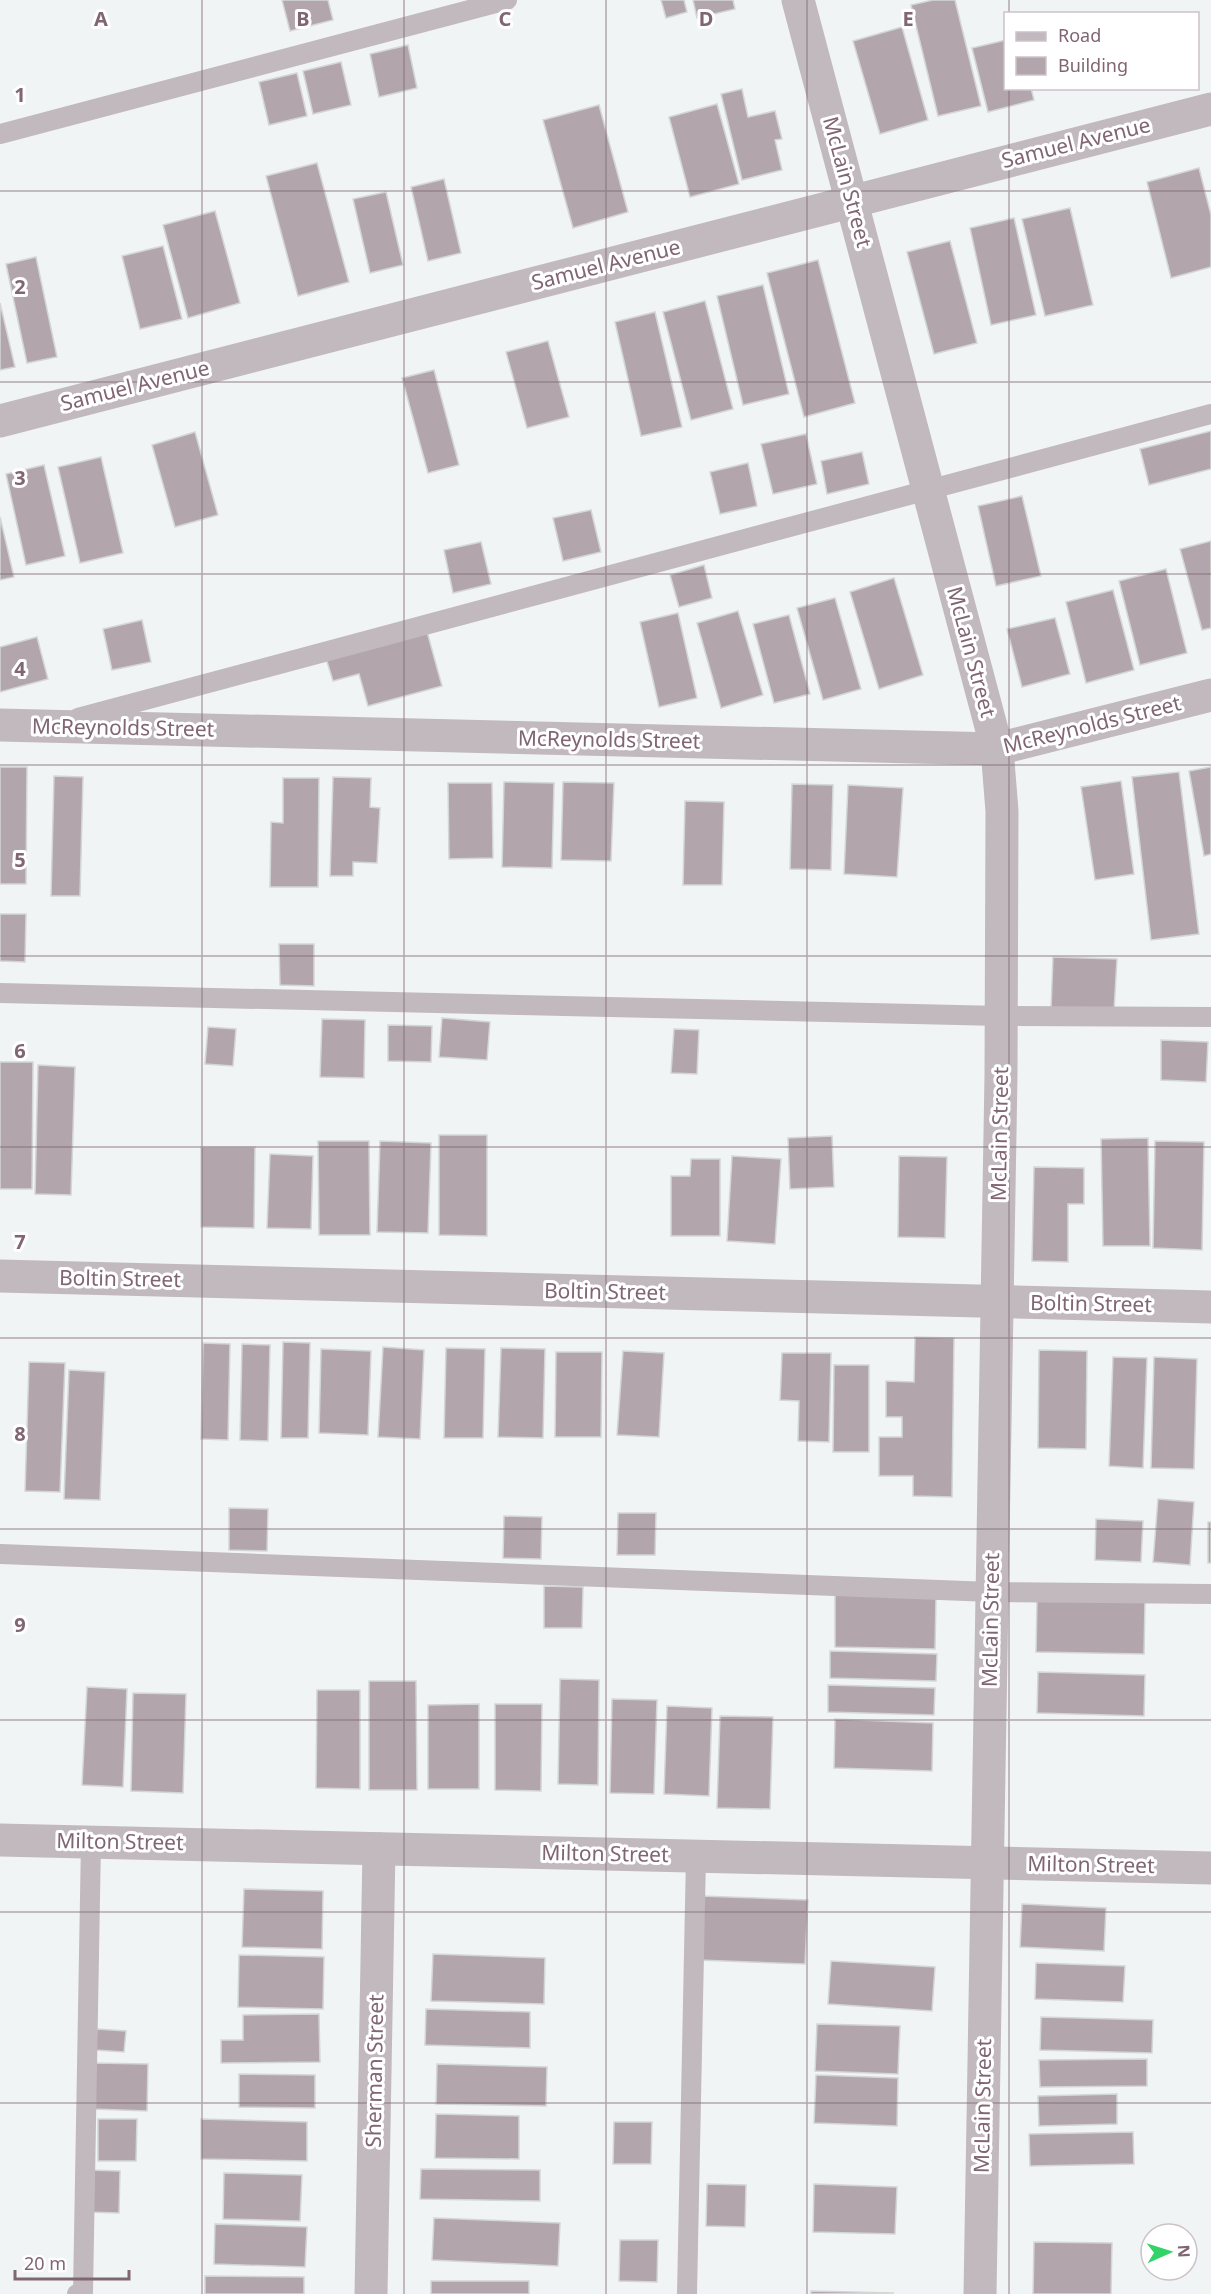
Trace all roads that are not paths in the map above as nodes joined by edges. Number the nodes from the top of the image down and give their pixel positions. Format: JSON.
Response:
{"nodes":[{"id":1,"x":507,"y":0,"type":"edge"},
{"id":2,"x":798,"y":0,"type":"edge"},
{"id":3,"x":1211,"y":109,"type":"edge"},
{"id":4,"x":0,"y":134,"type":"edge"},
{"id":5,"x":852,"y":201,"type":"junction"},
{"id":6,"x":1211,"y":414,"type":"edge"},
{"id":7,"x":0,"y":421,"type":"edge"},
{"id":8,"x":929,"y":490,"type":"junction"},
{"id":9,"x":1211,"y":695,"type":"edge"},
{"id":10,"x":0,"y":725,"type":"edge"},
{"id":11,"x":47,"y":726,"type":"junction"},
{"id":12,"x":997,"y":749,"type":"junction"},
{"id":13,"x":0,"y":993,"type":"edge"},
{"id":14,"x":1001,"y":1016,"type":"junction"},
{"id":15,"x":1211,"y":1017,"type":"edge"},
{"id":16,"x":0,"y":1276,"type":"edge"},
{"id":17,"x":996,"y":1301,"type":"junction"},
{"id":18,"x":1211,"y":1307,"type":"edge"},
{"id":19,"x":0,"y":1554,"type":"edge"},
{"id":20,"x":992,"y":1592,"type":"junction"},
{"id":21,"x":1211,"y":1594,"type":"edge"},
{"id":22,"x":0,"y":1840,"type":"edge"},
{"id":23,"x":90,"y":1841,"type":"junction"},
{"id":24,"x":379,"y":1849,"type":"junction"},
{"id":25,"x":696,"y":1856,"type":"junction"},
{"id":26,"x":987,"y":1862,"type":"junction"},
{"id":27,"x":1211,"y":1868,"type":"edge"},
{"id":28,"x":77,"y":2294,"type":"edge"},
{"id":29,"x":371,"y":2294,"type":"edge"},
{"id":30,"x":687,"y":2294,"type":"edge"},
{"id":31,"x":980,"y":2294,"type":"edge"}],
"edges":[{"from":1,"to":4,"type":"lane"},
{"from":2,"to":5,"type":"street","name":"McLain Street"},
{"from":3,"to":5,"type":"street","name":"Samuel Avenue"},
{"from":5,"to":7,"type":"street","name":"Samuel Avenue"},
{"from":5,"to":8,"type":"street","name":"McLain Street"},
{"from":6,"to":8,"type":"lane"},
{"from":8,"to":11,"type":"lane"},
{"from":8,"to":12,"type":"street","name":"McLain Street"},
{"from":9,"to":12,"type":"street","name":"McReynolds Street"},
{"from":10,"to":11,"type":"street","name":"McReynolds Street"},
{"from":11,"to":12,"type":"street","name":"McReynolds Street"},
{"from":12,"to":14,"type":"street","name":"McLain Street"},
{"from":13,"to":14,"type":"lane"},
{"from":14,"to":15,"type":"lane"},
{"from":14,"to":17,"type":"street","name":"McLain Street"},
{"from":16,"to":17,"type":"street","name":"Boltin Street"},
{"from":17,"to":18,"type":"street","name":"Boltin Street"},
{"from":17,"to":20,"type":"street","name":"McLain Street"},
{"from":19,"to":20,"type":"lane"},
{"from":20,"to":21,"type":"lane"},
{"from":20,"to":26,"type":"street","name":"McLain Street"},
{"from":22,"to":23,"type":"street","name":"Milton Street"},
{"from":23,"to":24,"type":"street","name":"Milton Street"},
{"from":23,"to":28,"type":"lane"},
{"from":24,"to":25,"type":"street","name":"Milton Street"},
{"from":24,"to":29,"type":"street","name":"Sherman Street"},
{"from":25,"to":26,"type":"street","name":"Milton Street"},
{"from":25,"to":30,"type":"lane"},
{"from":26,"to":27,"type":"street","name":"Milton Street"},
{"from":26,"to":31,"type":"street","name":"McLain Street"}]}
